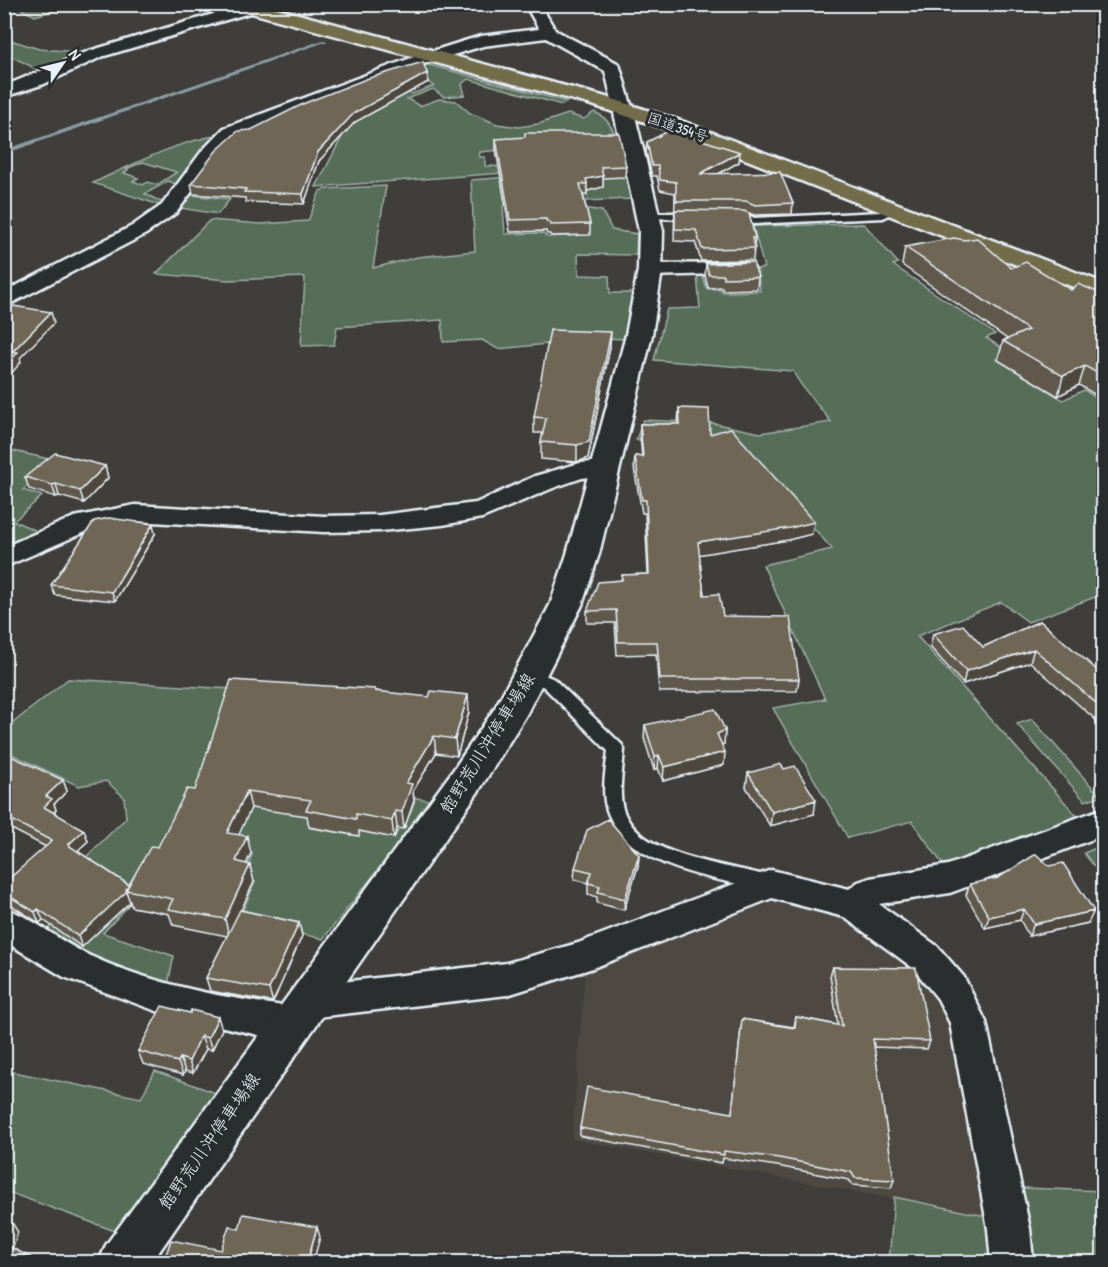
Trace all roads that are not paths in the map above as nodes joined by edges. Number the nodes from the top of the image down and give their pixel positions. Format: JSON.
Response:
{"nodes":[{"id":1,"x":532,"y":4,"type":"edge"},
{"id":2,"x":252,"y":6,"type":"edge"},
{"id":3,"x":549,"y":33,"type":"junction"},
{"id":4,"x":430,"y":57,"type":"junction"},
{"id":5,"x":4,"y":92,"type":"edge"},
{"id":6,"x":623,"y":108,"type":"junction"},
{"id":7,"x":893,"y":209,"type":"junction"},
{"id":8,"x":649,"y":216,"type":"junction"},
{"id":9,"x":710,"y":216,"type":"edge"},
{"id":10,"x":721,"y":217,"type":"edge"},
{"id":11,"x":752,"y":268,"type":"edge"},
{"id":12,"x":650,"y":270,"type":"junction"},
{"id":13,"x":1104,"y":292,"type":"edge"},
{"id":14,"x":4,"y":301,"type":"edge"},
{"id":15,"x":606,"y":469,"type":"junction"},
{"id":16,"x":4,"y":558,"type":"edge"},
{"id":17,"x":531,"y":675,"type":"junction"},
{"id":18,"x":1104,"y":822,"type":"edge"},
{"id":19,"x":771,"y":884,"type":"junction"},
{"id":20,"x":854,"y":905,"type":"junction"},
{"id":21,"x":4,"y":922,"type":"edge"},
{"id":22,"x":299,"y":1013,"type":"junction"},
{"id":23,"x":123,"y":1263,"type":"edge"},
{"id":24,"x":1012,"y":1263,"type":"edge"}],
"edges":[{"from":1,"to":3,"type":"street"},
{"from":2,"to":4,"type":"highway","name":"国道354号"},
{"from":2,"to":5,"type":"street"},
{"from":3,"to":4,"type":"street"},
{"from":3,"to":6,"type":"street"},
{"from":4,"to":6,"type":"highway","name":"国道354号"},
{"from":4,"to":14,"type":"street"},
{"from":6,"to":7,"type":"highway","name":"国道354号"},
{"from":6,"to":8,"type":"main road","name":"館野荒川沖停車場線"},
{"from":7,"to":10,"type":"lane"},
{"from":7,"to":13,"type":"highway","name":"国道354号"},
{"from":8,"to":9,"type":"lane"},
{"from":8,"to":12,"type":"main road","name":"館野荒川沖停車場線"},
{"from":11,"to":12,"type":"street"},
{"from":12,"to":15,"type":"main road","name":"館野荒川沖停車場線"},
{"from":15,"to":16,"type":"street"},
{"from":15,"to":17,"type":"main road","name":"館野荒川沖停車場線"},
{"from":17,"to":19,"type":"lane"},
{"from":17,"to":22,"type":"main road","name":"館野荒川沖停車場線"},
{"from":18,"to":20,"type":"street"},
{"from":19,"to":20,"type":"street"},
{"from":19,"to":22,"type":"street"},
{"from":20,"to":24,"type":"street"},
{"from":21,"to":22,"type":"street"},
{"from":22,"to":23,"type":"main road","name":"館野荒川沖停車場線"}]}
